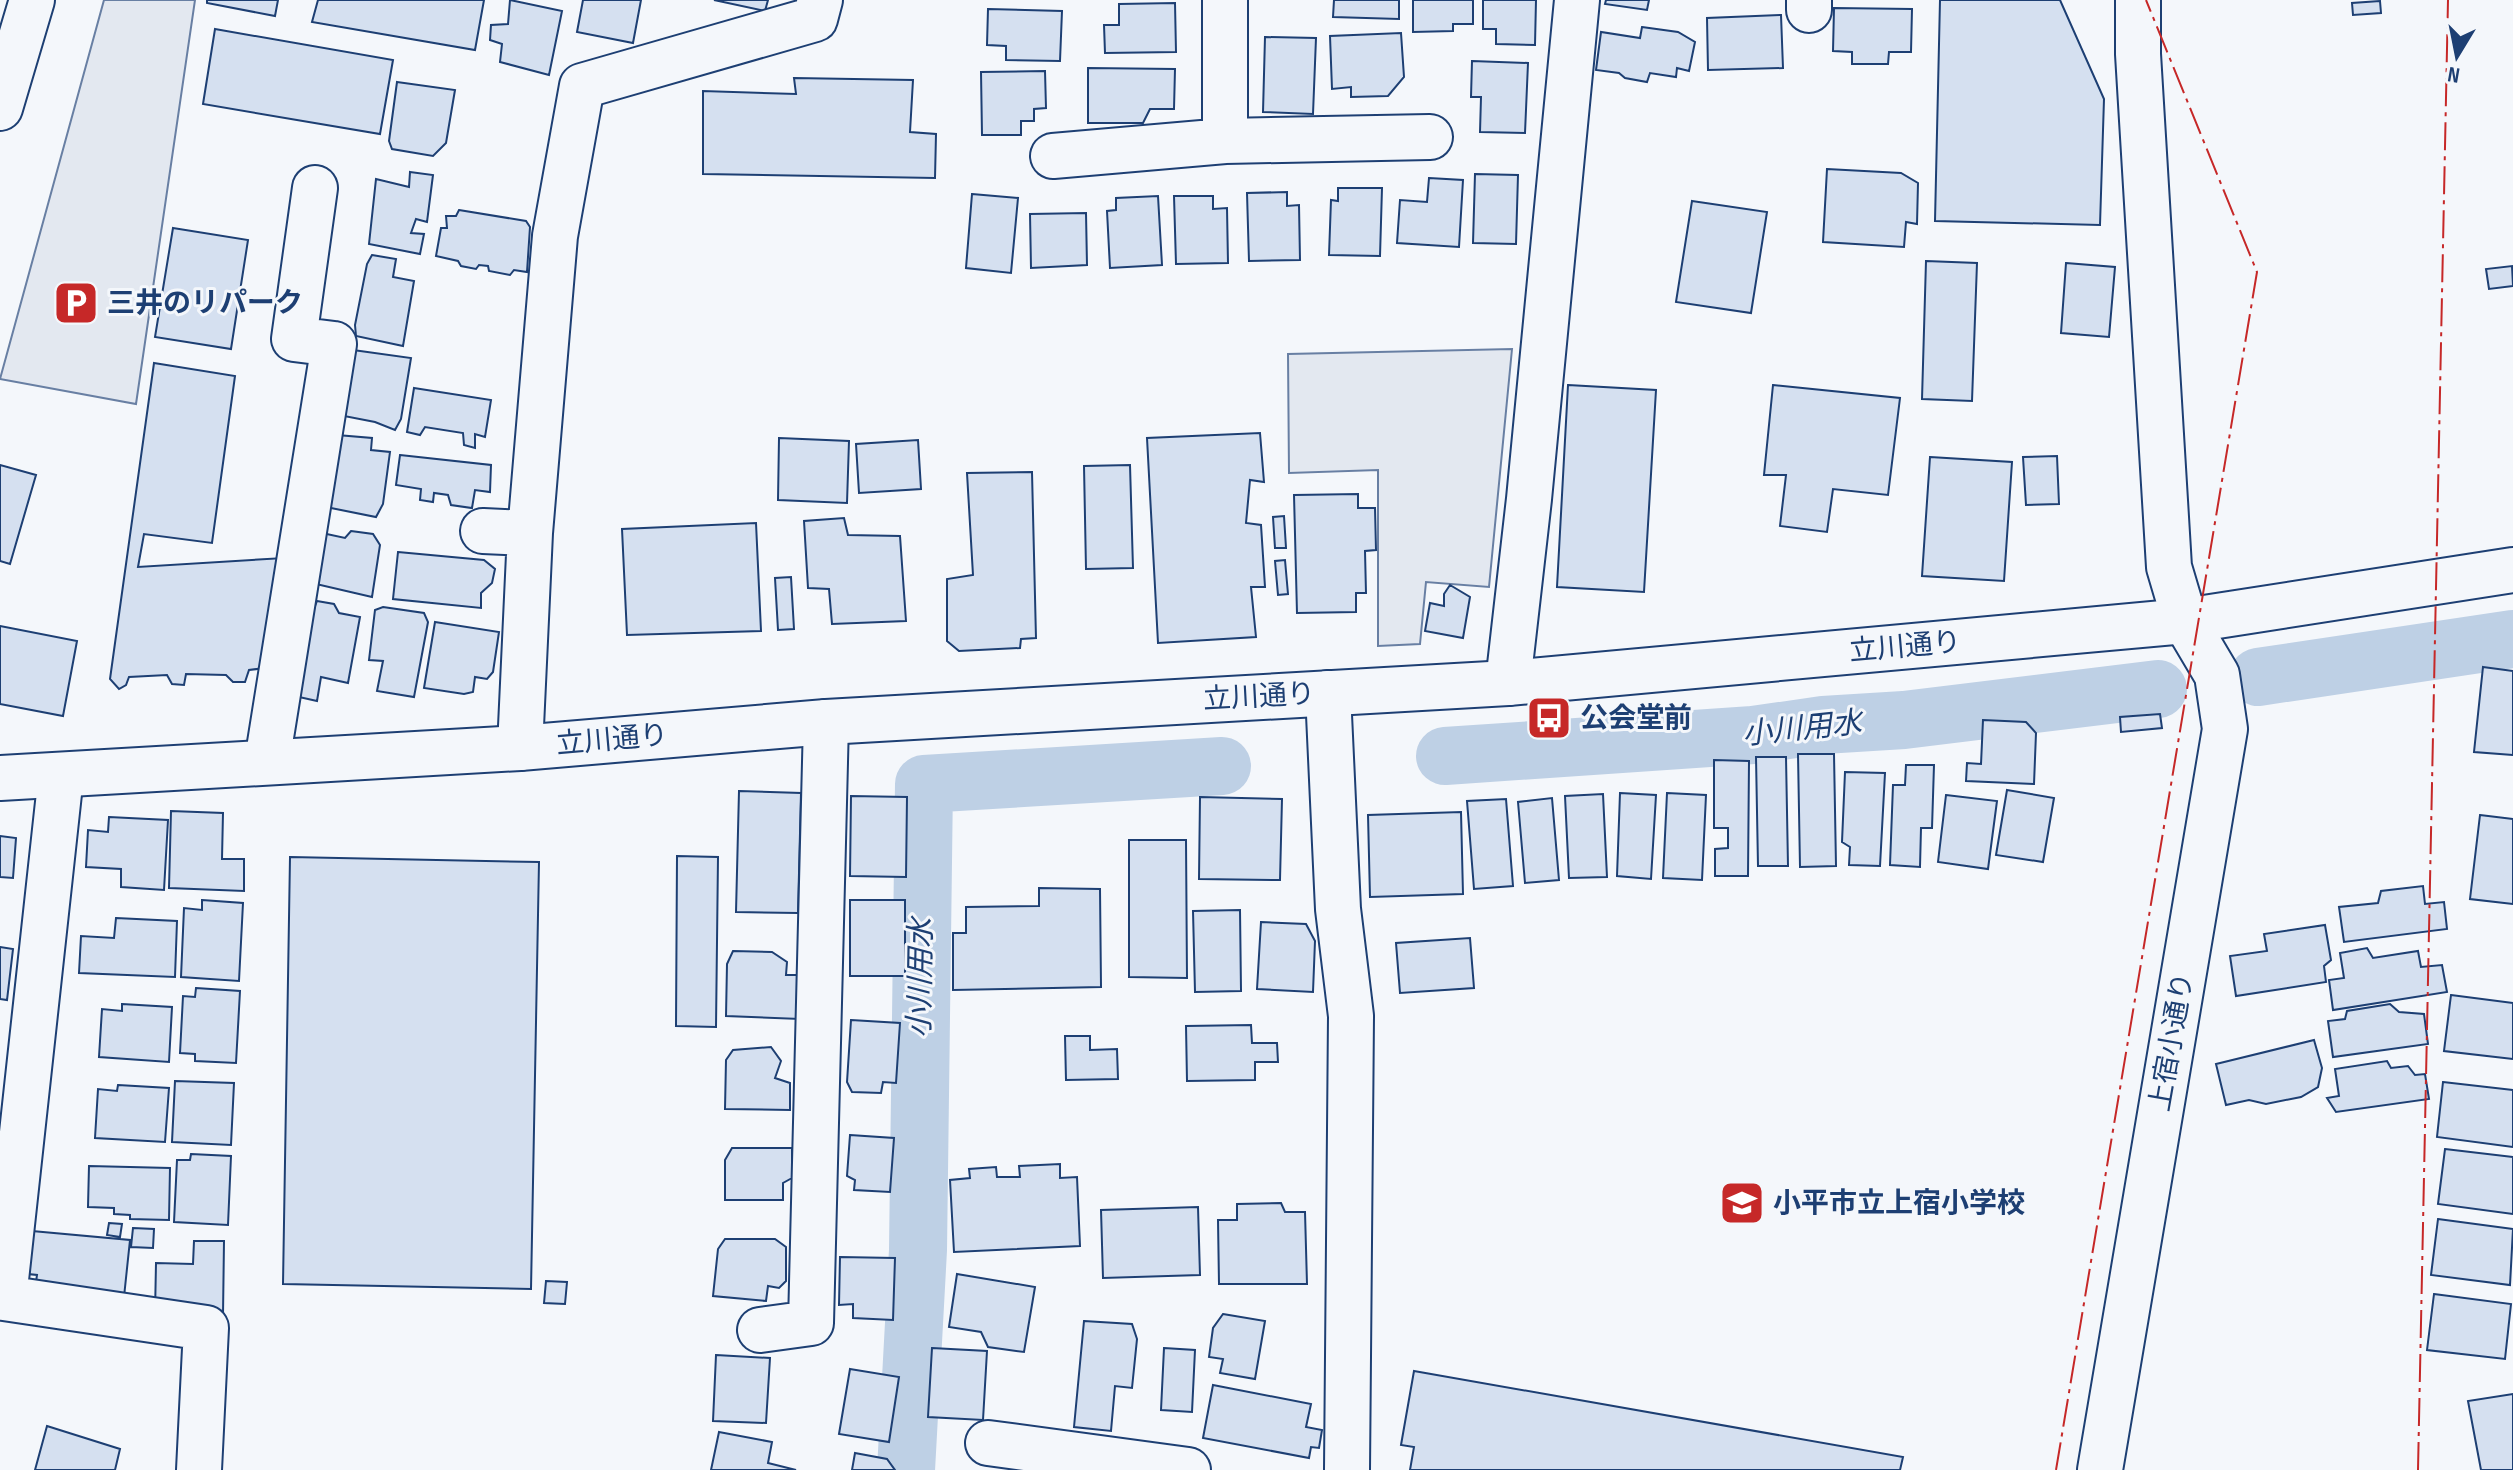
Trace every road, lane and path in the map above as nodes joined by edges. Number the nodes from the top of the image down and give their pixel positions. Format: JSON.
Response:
{"nodes":[{"id":1,"x":32,"y":0,"type":"edge"},
{"id":2,"x":820,"y":0,"type":"edge"},
{"id":3,"x":1225,"y":0,"type":"edge"},
{"id":4,"x":1577,"y":0,"type":"edge"},
{"id":5,"x":2138,"y":0,"type":"edge"},
{"id":6,"x":0,"y":108,"type":"edge"},
{"id":7,"x":1430,"y":137,"type":"dead end"},
{"id":8,"x":1225,"y":141,"type":"junction"},
{"id":9,"x":1053,"y":156,"type":"dead end"},
{"id":10,"x":315,"y":188,"type":"dead end"},
{"id":11,"x":483,"y":531,"type":"dead end"},
{"id":12,"x":530,"y":533,"type":"junction"},
{"id":13,"x":2513,"y":570,"type":"edge"},
{"id":14,"x":2185,"y":621,"type":"junction"},
{"id":15,"x":1508,"y":683,"type":"junction"},
{"id":16,"x":1328,"y":693,"type":"junction"},
{"id":17,"x":826,"y":722,"type":"junction"},
{"id":18,"x":520,"y":748,"type":"junction"},
{"id":19,"x":267,"y":762,"type":"junction"},
{"id":20,"x":61,"y":775,"type":"junction"},
{"id":21,"x":0,"y":778,"type":"edge"},
{"id":22,"x":760,"y":1330,"type":"dead end"},
{"id":23,"x":988,"y":1443,"type":"dead end"},
{"id":24,"x":199,"y":1470,"type":"edge"},
{"id":25,"x":1188,"y":1470,"type":"edge"},
{"id":26,"x":1347,"y":1470,"type":"edge"},
{"id":27,"x":2100,"y":1470,"type":"edge"}],
"edges":[{"from":1,"to":6,"type":"street"},
{"from":2,"to":12,"type":"street"},
{"from":3,"to":8,"type":"street"},
{"from":4,"to":15,"type":"street"},
{"from":5,"to":14,"type":"street","name":"上宿小通り"},
{"from":7,"to":8,"type":"street"},
{"from":8,"to":9,"type":"street"},
{"from":10,"to":19,"type":"street"},
{"from":11,"to":12,"type":"street"},
{"from":12,"to":18,"type":"street"},
{"from":13,"to":14,"type":"street","name":"立川通り"},
{"from":14,"to":15,"type":"street","name":"立川通り"},
{"from":14,"to":27,"type":"street","name":"上宿小通り"},
{"from":15,"to":16,"type":"street","name":"立川通り"},
{"from":16,"to":17,"type":"street","name":"立川通り"},
{"from":16,"to":26,"type":"street"},
{"from":17,"to":18,"type":"street","name":"立川通り"},
{"from":17,"to":22,"type":"street"},
{"from":18,"to":19,"type":"street","name":"立川通り"},
{"from":19,"to":20,"type":"street","name":"立川通り"},
{"from":20,"to":21,"type":"street","name":"立川通り"},
{"from":20,"to":24,"type":"street"},
{"from":23,"to":25,"type":"street"}]}
